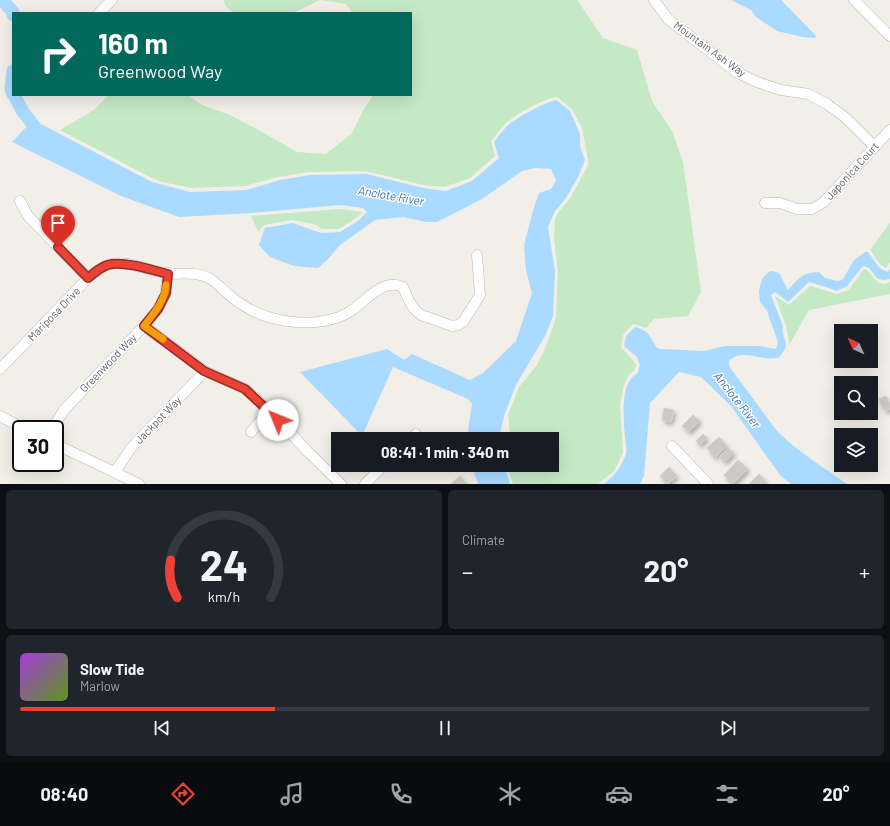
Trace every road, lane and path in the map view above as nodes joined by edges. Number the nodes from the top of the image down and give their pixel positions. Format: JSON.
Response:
{"nodes":[{"id":1,"x":112,"y":0,"type":"edge"},
{"id":2,"x":654,"y":0,"type":"edge"},
{"id":3,"x":854,"y":0,"type":"edge"},
{"id":4,"x":100,"y":12,"type":"edge"},
{"id":5,"x":890,"y":36,"type":"edge"},
{"id":6,"x":890,"y":130,"type":"edge"},
{"id":7,"x":874,"y":146,"type":"junction"},
{"id":8,"x":20,"y":201,"type":"dead end"},
{"id":9,"x":765,"y":203,"type":"dead end"},
{"id":10,"x":476,"y":255,"type":"dead end"},
{"id":11,"x":168,"y":274,"type":"junction"},
{"id":12,"x":88,"y":278,"type":"junction"},
{"id":13,"x":144,"y":326,"type":"junction"},
{"id":14,"x":0,"y":369,"type":"edge"},
{"id":15,"x":204,"y":371,"type":"junction"},
{"id":16,"x":269,"y":410,"type":"junction"},
{"id":17,"x":0,"y":416,"type":"edge"},
{"id":18,"x":58,"y":420,"type":"edge"},
{"id":19,"x":12,"y":422,"type":"edge"},
{"id":20,"x":251,"y":432,"type":"dead end"},
{"id":21,"x":672,"y":446,"type":"dead end"},
{"id":22,"x":64,"y":448,"type":"edge"},
{"id":23,"x":115,"y":472,"type":"junction"},
{"id":24,"x":377,"y":472,"type":"edge"},
{"id":25,"x":139,"y":484,"type":"edge"},
{"id":26,"x":342,"y":484,"type":"edge"},
{"id":27,"x":365,"y":484,"type":"edge"},
{"id":28,"x":708,"y":484,"type":"edge"}],
"edges":[{"from":1,"to":4,"type":"street"},
{"from":2,"to":7,"type":"street","name":"Mountain Ash Way"},
{"from":3,"to":5,"type":"street"},
{"from":6,"to":7,"type":"street","name":"Japonica Court"},
{"from":7,"to":9,"type":"street","name":"Japonica Court"},
{"from":8,"to":12,"type":"street"},
{"from":10,"to":11,"type":"street","name":"Mariposa Drive"},
{"from":11,"to":12,"type":"street","name":"Mariposa Drive"},
{"from":11,"to":13,"type":"street","name":"Greenwood Way"},
{"from":12,"to":14,"type":"street","name":"Mariposa Drive"},
{"from":13,"to":15,"type":"street"},
{"from":13,"to":18,"type":"street","name":"Greenwood Way"},
{"from":15,"to":16,"type":"street"},
{"from":15,"to":23,"type":"street","name":"Jackpot Way"},
{"from":16,"to":20,"type":"street"},
{"from":16,"to":26,"type":"street"},
{"from":17,"to":19,"type":"street"},
{"from":21,"to":28,"type":"street"},
{"from":22,"to":23,"type":"street"},
{"from":23,"to":25,"type":"street"},
{"from":24,"to":27,"type":"street"}]}
